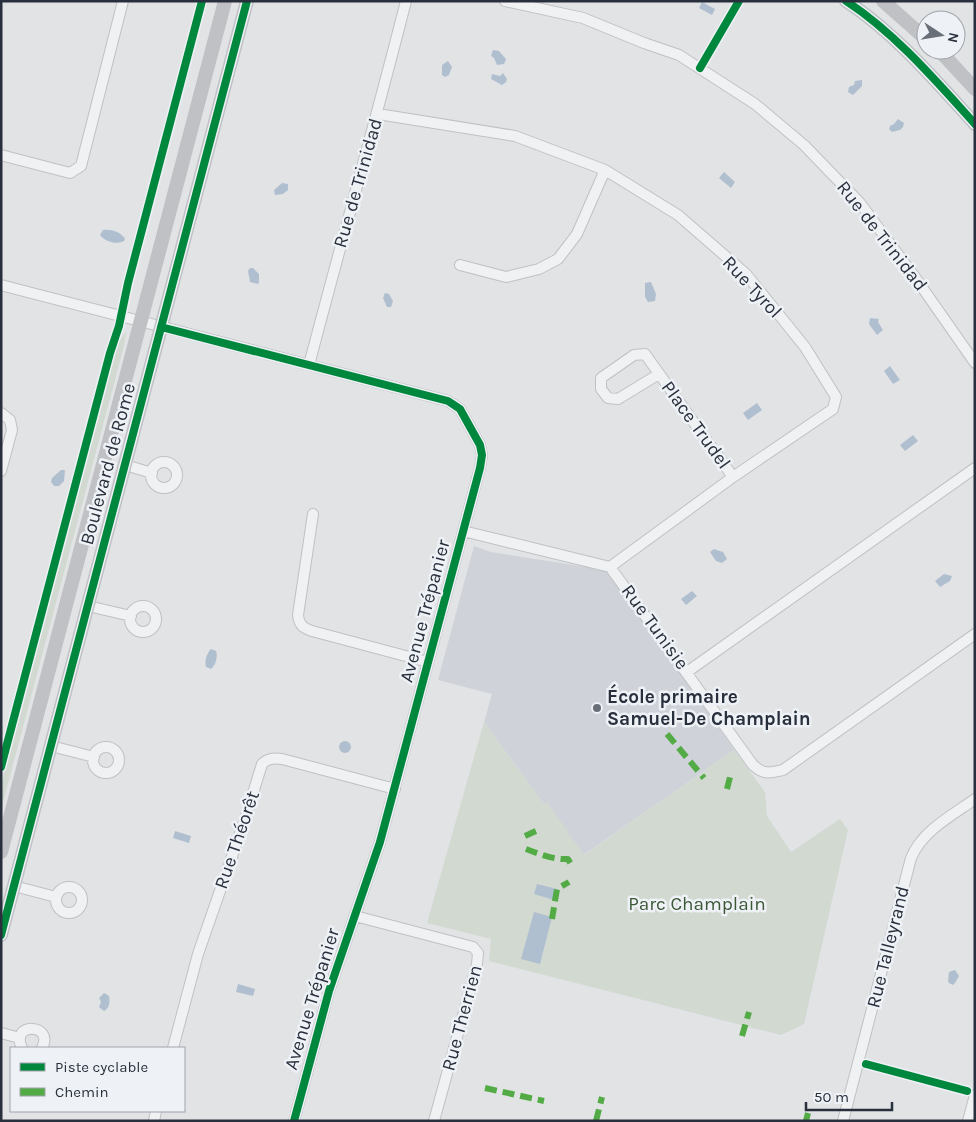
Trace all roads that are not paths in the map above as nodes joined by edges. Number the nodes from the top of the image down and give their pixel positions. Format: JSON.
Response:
{"nodes":[{"id":1,"x":122,"y":1,"type":"edge"},
{"id":2,"x":225,"y":1,"type":"edge"},
{"id":3,"x":247,"y":1,"type":"edge"},
{"id":4,"x":406,"y":1,"type":"edge"},
{"id":5,"x":505,"y":1,"type":"edge"},
{"id":6,"x":846,"y":1,"type":"edge"},
{"id":7,"x":883,"y":1,"type":"edge"},
{"id":8,"x":916,"y":30,"type":"edge"},
{"id":9,"x":948,"y":60,"type":"edge"},
{"id":10,"x":975,"y":89,"type":"edge"},
{"id":11,"x":378,"y":114,"type":"junction"},
{"id":12,"x":975,"y":124,"type":"edge"},
{"id":13,"x":1,"y":155,"type":"edge"},
{"id":14,"x":605,"y":170,"type":"junction"},
{"id":15,"x":460,"y":265,"type":"dead end"},
{"id":16,"x":1,"y":285,"type":"edge"},
{"id":17,"x":141,"y":321,"type":"junction"},
{"id":18,"x":161,"y":327,"type":"junction"},
{"id":19,"x":975,"y":363,"type":"edge"},
{"id":20,"x":309,"y":365,"type":"junction"},
{"id":21,"x":659,"y":374,"type":"junction"},
{"id":22,"x":1,"y":413,"type":"edge"},
{"id":23,"x":125,"y":465,"type":"junction"},
{"id":24,"x":975,"y":468,"type":"edge"},
{"id":25,"x":1,"y":471,"type":"edge"},
{"id":26,"x":152,"y":473,"type":"dead end"},
{"id":27,"x":733,"y":477,"type":"junction"},
{"id":28,"x":313,"y":514,"type":"dead end"},
{"id":29,"x":463,"y":530,"type":"junction"},
{"id":30,"x":610,"y":567,"type":"junction"},
{"id":31,"x":88,"y":606,"type":"junction"},
{"id":32,"x":131,"y":616,"type":"dead end"},
{"id":33,"x":975,"y":634,"type":"edge"},
{"id":34,"x":428,"y":662,"type":"junction"},
{"id":35,"x":687,"y":672,"type":"junction"},
{"id":36,"x":51,"y":746,"type":"junction"},
{"id":37,"x":94,"y":756,"type":"dead end"},
{"id":38,"x":394,"y":789,"type":"junction"},
{"id":39,"x":975,"y":799,"type":"edge"},
{"id":40,"x":1,"y":852,"type":"edge"},
{"id":41,"x":14,"y":886,"type":"junction"},
{"id":42,"x":56,"y":897,"type":"dead end"},
{"id":43,"x":355,"y":916,"type":"junction"},
{"id":44,"x":1,"y":936,"type":"edge"},
{"id":45,"x":1,"y":1033,"type":"edge"},
{"id":46,"x":21,"y":1043,"type":"edge"},
{"id":47,"x":42,"y":1047,"type":"edge"},
{"id":48,"x":173,"y":1047,"type":"edge"},
{"id":49,"x":975,"y":1095,"type":"edge"},
{"id":50,"x":294,"y":1121,"type":"edge"},
{"id":51,"x":434,"y":1121,"type":"edge"},
{"id":52,"x":843,"y":1121,"type":"edge"},
{"id":53,"x":968,"y":1121,"type":"edge"}],
"edges":[{"from":1,"to":13,"type":"street"},
{"from":2,"to":17,"type":"main road","name":"Boulevard de Rome"},
{"from":3,"to":18,"type":"main road","name":"Boulevard de Rome"},
{"from":4,"to":11,"type":"street","name":"Rue de Trinidad"},
{"from":5,"to":19,"type":"street","name":"Rue de Trinidad"},
{"from":6,"to":12,"type":"main road"},
{"from":7,"to":8,"type":"main road"},
{"from":9,"to":10,"type":"main road"},
{"from":11,"to":14,"type":"street","name":"Rue Tyrol"},
{"from":11,"to":20,"type":"street","name":"Rue de Trinidad"},
{"from":14,"to":15,"type":"street"},
{"from":14,"to":27,"type":"street","name":"Rue Tyrol"},
{"from":16,"to":17,"type":"street","name":"Avenue Trépanier"},
{"from":17,"to":18,"type":"street","name":"Avenue Trépanier"},
{"from":17,"to":40,"type":"main road","name":"Boulevard de Rome"},
{"from":18,"to":20,"type":"street","name":"Avenue Trépanier"},
{"from":18,"to":23,"type":"main road","name":"Boulevard de Rome"},
{"from":20,"to":29,"type":"street","name":"Avenue Trépanier"},
{"from":21,"to":21,"type":"street","name":"Place Trudel"},
{"from":21,"to":27,"type":"street","name":"Place Trudel"},
{"from":22,"to":25,"type":"street"},
{"from":23,"to":26,"type":"street","name":"Boulevard de Rome"},
{"from":23,"to":31,"type":"main road","name":"Boulevard de Rome"},
{"from":24,"to":35,"type":"street"},
{"from":27,"to":30,"type":"street","name":"Rue Tyrol"},
{"from":28,"to":34,"type":"street"},
{"from":29,"to":30,"type":"street","name":"Rue Tunisie"},
{"from":29,"to":34,"type":"street","name":"Avenue Trépanier"},
{"from":30,"to":35,"type":"street","name":"Rue Tunisie"},
{"from":31,"to":32,"type":"street"},
{"from":31,"to":36,"type":"main road","name":"Boulevard de Rome"},
{"from":33,"to":35,"type":"street","name":"Rue Tunisie"},
{"from":34,"to":38,"type":"street","name":"Avenue Trépanier"},
{"from":36,"to":37,"type":"street"},
{"from":36,"to":41,"type":"main road","name":"Boulevard de Rome"},
{"from":38,"to":43,"type":"street","name":"Avenue Trépanier"},
{"from":38,"to":48,"type":"street","name":"Rue Théorêt"},
{"from":39,"to":52,"type":"street","name":"Rue Talleyrand"},
{"from":41,"to":42,"type":"street"},
{"from":41,"to":44,"type":"main road","name":"Boulevard de Rome"},
{"from":43,"to":50,"type":"street","name":"Avenue Trépanier"},
{"from":43,"to":51,"type":"street","name":"Rue Therrien"},
{"from":45,"to":46,"type":"street"},
{"from":46,"to":47,"type":"street"},
{"from":49,"to":53,"type":"street"}]}
